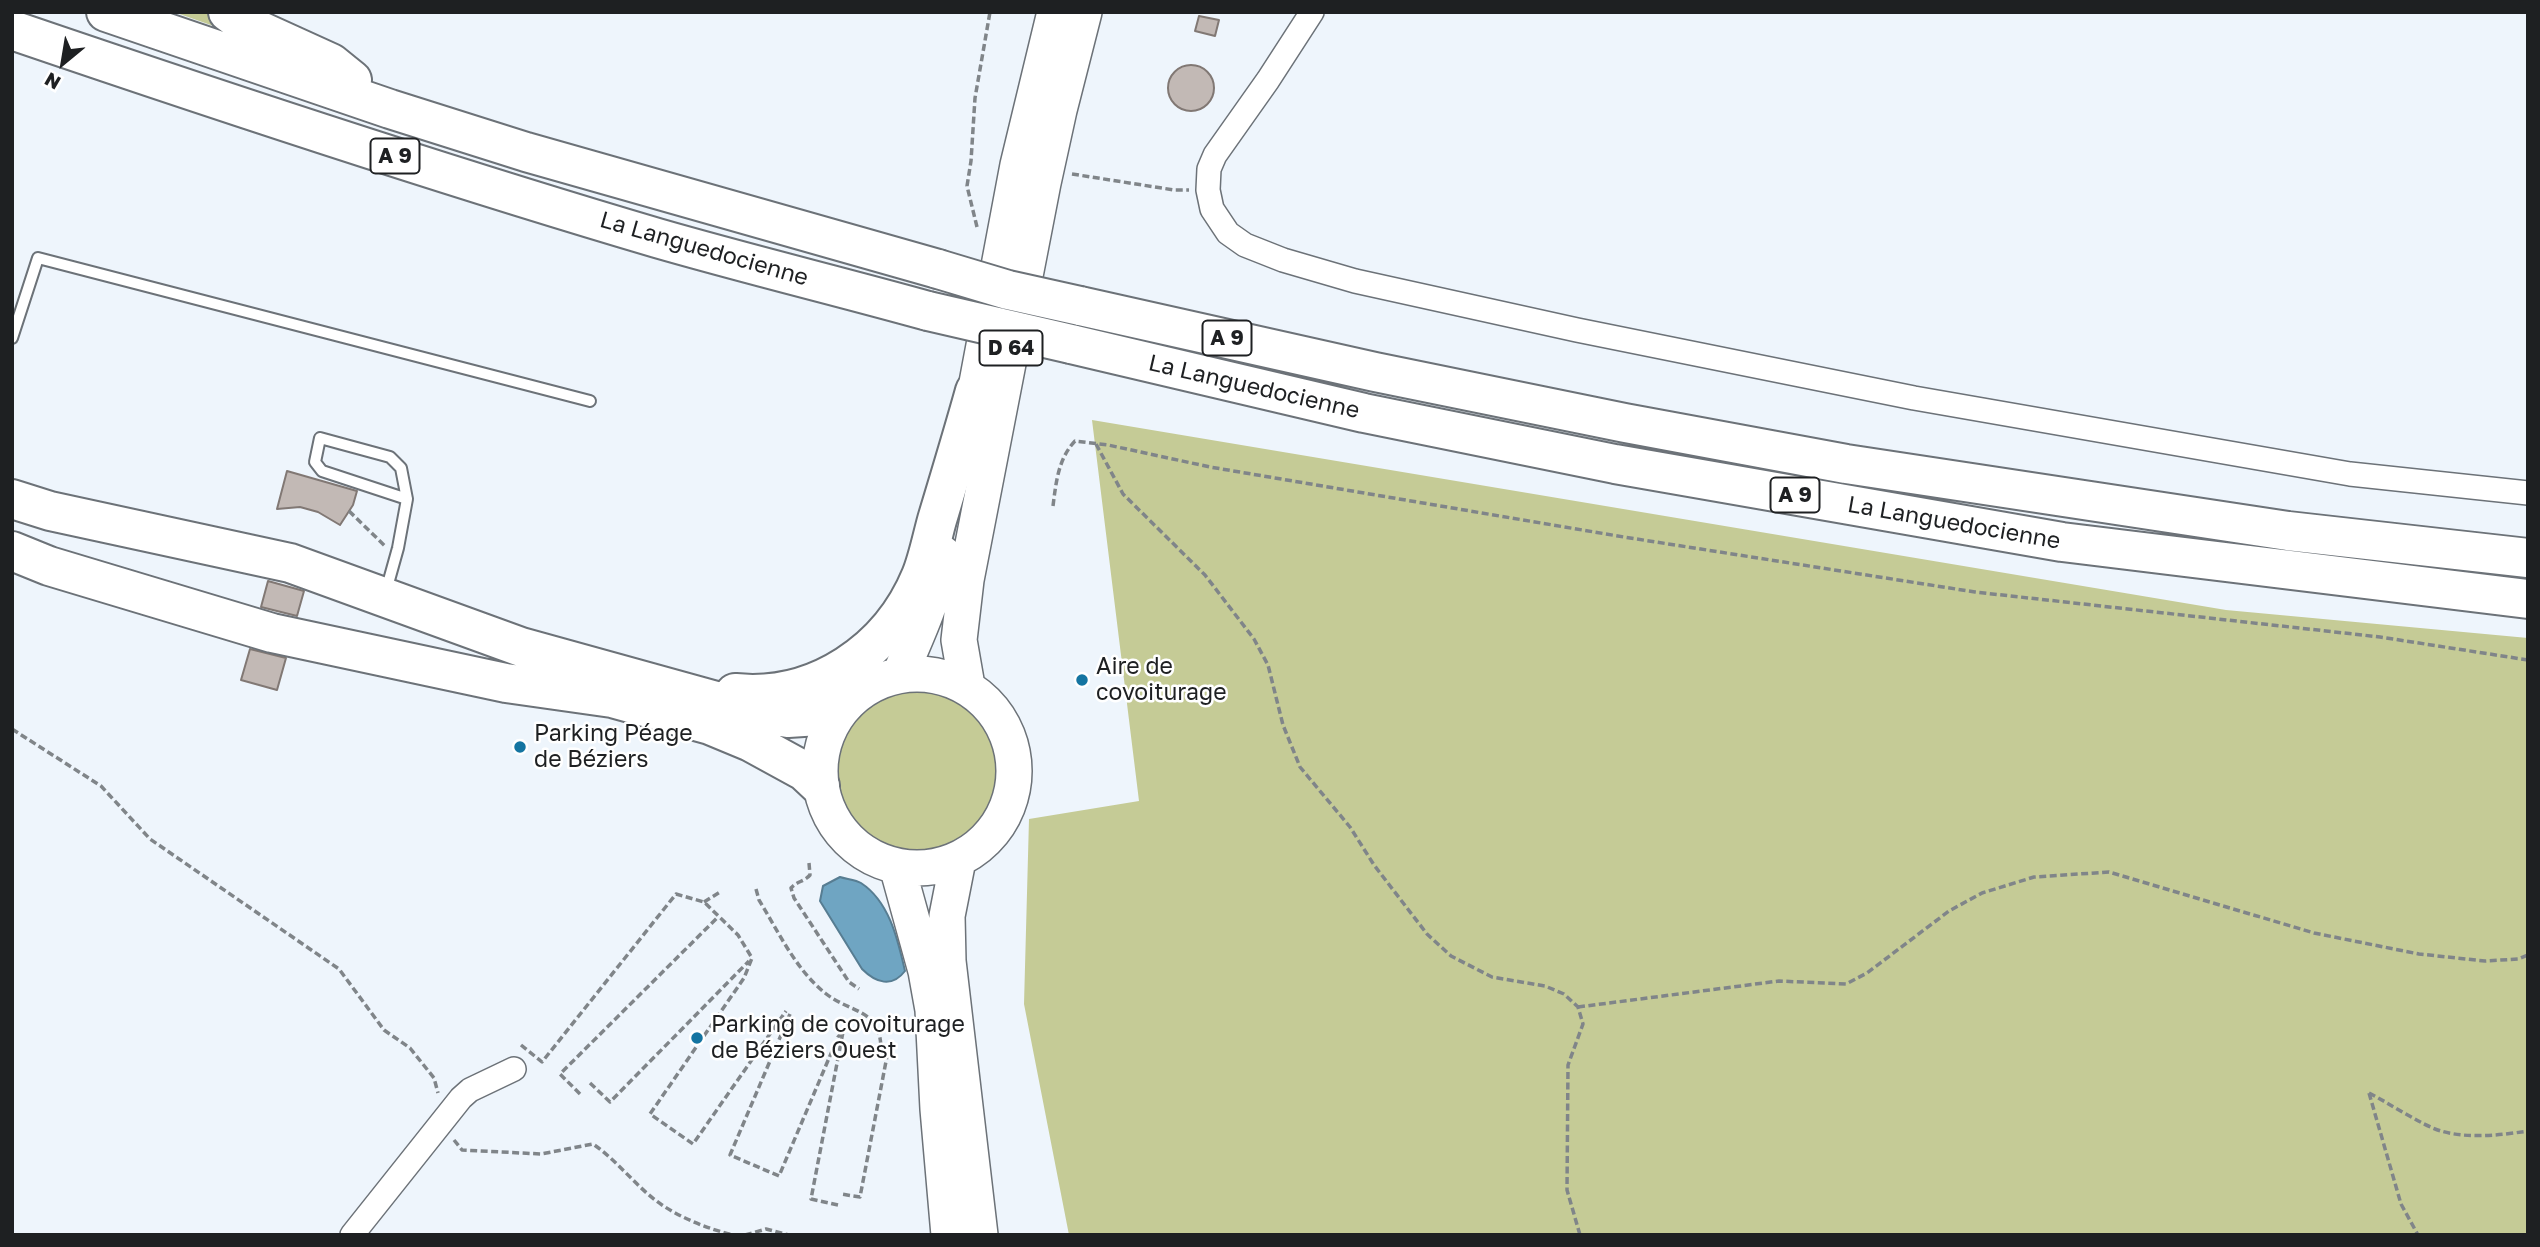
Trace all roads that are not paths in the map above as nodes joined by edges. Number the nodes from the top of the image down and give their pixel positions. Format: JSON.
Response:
{"nodes":[{"id":1,"x":106,"y":12,"type":"edge"},
{"id":2,"x":229,"y":12,"type":"edge"},
{"id":3,"x":1055,"y":12,"type":"edge"},
{"id":4,"x":1084,"y":12,"type":"edge"},
{"id":5,"x":1312,"y":12,"type":"edge"},
{"id":6,"x":12,"y":30,"type":"edge"},
{"id":7,"x":12,"y":48,"type":"edge"},
{"id":8,"x":76,"y":51,"type":"junction"},
{"id":9,"x":390,"y":109,"type":"junction"},
{"id":10,"x":12,"y":338,"type":"edge"},
{"id":11,"x":975,"y":391,"type":"junction"},
{"id":12,"x":590,"y":401,"type":"dead end"},
{"id":13,"x":2528,"y":493,"type":"edge"},
{"id":14,"x":12,"y":499,"type":"edge"},
{"id":15,"x":407,"y":499,"type":"junction"},
{"id":16,"x":12,"y":551,"type":"edge"},
{"id":17,"x":2528,"y":558,"type":"edge"},
{"id":18,"x":385,"y":597,"type":"junction"},
{"id":19,"x":2528,"y":599,"type":"edge"},
{"id":20,"x":900,"y":674,"type":"junction"},
{"id":21,"x":656,"y":684,"type":"junction"},
{"id":22,"x":967,"y":686,"type":"junction"},
{"id":23,"x":845,"y":704,"type":"junction"},
{"id":24,"x":820,"y":786,"type":"junction"},
{"id":25,"x":958,"y":860,"type":"junction"},
{"id":26,"x":897,"y":866,"type":"junction"},
{"id":27,"x":514,"y":1069,"type":"dead end"},
{"id":28,"x":352,"y":1235,"type":"edge"},
{"id":29,"x":948,"y":1235,"type":"edge"},
{"id":30,"x":980,"y":1235,"type":"edge"}],
"edges":[{"from":1,"to":9,"type":"highway","name":"La Languedocienne","number":"A 9"},
{"from":2,"to":9,"type":"highway"},
{"from":3,"to":11,"type":"main road","number":"D 64"},
{"from":4,"to":22,"type":"main road","number":"D 64"},
{"from":5,"to":13,"type":"street"},
{"from":6,"to":8,"type":"highway","name":"La Languedocienne","number":"A 9"},
{"from":7,"to":8,"type":"highway"},
{"from":8,"to":19,"type":"highway","name":"La Languedocienne","number":"A 9","bridge":true},
{"from":9,"to":17,"type":"highway","name":"La Languedocienne","number":"A 9","bridge":true},
{"from":10,"to":12,"type":"lane"},
{"from":11,"to":20,"type":"main road","number":"D 64"},
{"from":11,"to":21,"type":"highway"},
{"from":14,"to":18,"type":"highway"},
{"from":15,"to":15,"type":"lane"},
{"from":15,"to":18,"type":"lane"},
{"from":16,"to":24,"type":"highway"},
{"from":18,"to":21,"type":"highway"},
{"from":20,"to":22,"type":"main road"},
{"from":20,"to":23,"type":"main road"},
{"from":21,"to":23,"type":"highway"},
{"from":22,"to":25,"type":"main road"},
{"from":23,"to":24,"type":"main road"},
{"from":24,"to":26,"type":"main road"},
{"from":25,"to":26,"type":"main road"},
{"from":25,"to":30,"type":"main road"},
{"from":26,"to":29,"type":"main road"},
{"from":27,"to":28,"type":"street"}]}
